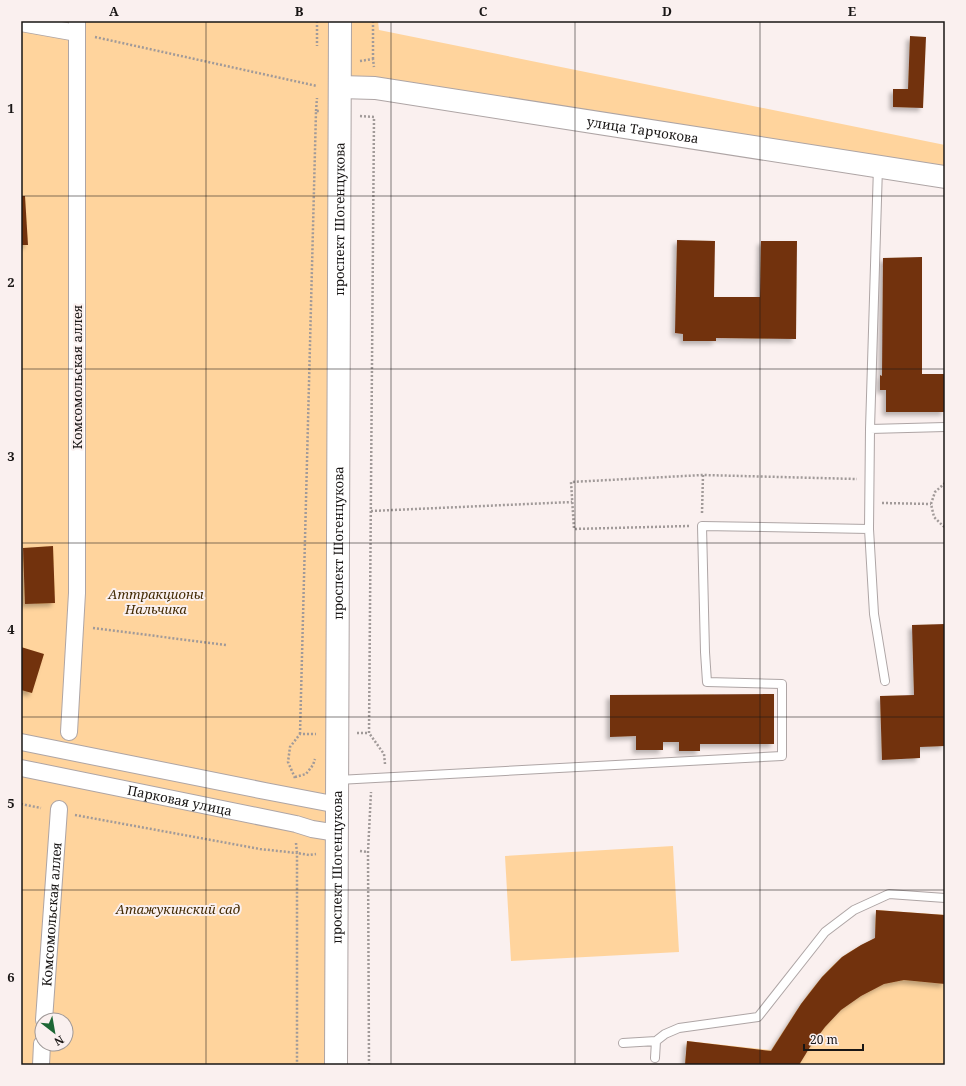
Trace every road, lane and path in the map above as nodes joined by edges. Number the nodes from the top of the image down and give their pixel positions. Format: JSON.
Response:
{"nodes":[{"id":1,"x":317,"y":21,"type":"edge"},
{"id":2,"x":340,"y":21,"type":"edge"},
{"id":3,"x":373,"y":21,"type":"edge"},
{"id":4,"x":21,"y":23,"type":"edge"},
{"id":5,"x":77,"y":27,"type":"edge"},
{"id":6,"x":317,"y":52,"type":"dead end"},
{"id":7,"x":373,"y":59,"type":"junction"},
{"id":8,"x":358,"y":61,"type":"dead end"},
{"id":9,"x":374,"y":70,"type":"dead end"},
{"id":10,"x":317,"y":86,"type":"dead end"},
{"id":11,"x":340,"y":87,"type":"junction"},
{"id":12,"x":322,"y":111,"type":"dead end"},
{"id":13,"x":359,"y":116,"type":"dead end"},
{"id":14,"x":878,"y":166,"type":"junction"},
{"id":15,"x":945,"y":177,"type":"edge"},
{"id":16,"x":945,"y":427,"type":"edge"},
{"id":17,"x":870,"y":429,"type":"junction"},
{"id":18,"x":703,"y":475,"type":"junction"},
{"id":19,"x":870,"y":480,"type":"junction"},
{"id":20,"x":945,"y":483,"type":"edge"},
{"id":21,"x":572,"y":502,"type":"junction"},
{"id":22,"x":869,"y":503,"type":"junction"},
{"id":23,"x":932,"y":504,"type":"junction"},
{"id":24,"x":371,"y":511,"type":"junction"},
{"id":25,"x":702,"y":526,"type":"junction"},
{"id":26,"x":945,"y":527,"type":"edge"},
{"id":27,"x":869,"y":529,"type":"junction"},
{"id":28,"x":75,"y":625,"type":"junction"},
{"id":29,"x":226,"y":644,"type":"dead end"},
{"id":30,"x":885,"y":681,"type":"dead end"},
{"id":31,"x":369,"y":712,"type":"dead end"},
{"id":32,"x":69,"y":732,"type":"dead end"},
{"id":33,"x":355,"y":733,"type":"dead end"},
{"id":34,"x":300,"y":734,"type":"junction"},
{"id":35,"x":314,"y":734,"type":"junction"},
{"id":36,"x":318,"y":734,"type":"dead end"},
{"id":37,"x":369,"y":734,"type":"dead end"},
{"id":38,"x":315,"y":741,"type":"dead end"},
{"id":39,"x":21,"y":742,"type":"edge"},
{"id":40,"x":316,"y":753,"type":"dead end"},
{"id":41,"x":21,"y":768,"type":"edge"},
{"id":42,"x":295,"y":777,"type":"junction"},
{"id":43,"x":338,"y":780,"type":"junction"},
{"id":44,"x":298,"y":783,"type":"dead end"},
{"id":45,"x":21,"y":804,"type":"edge"},
{"id":46,"x":338,"y":805,"type":"junction"},
{"id":47,"x":59,"y":810,"type":"junction"},
{"id":48,"x":337,"y":833,"type":"junction"},
{"id":49,"x":369,"y":835,"type":"dead end"},
{"id":50,"x":295,"y":839,"type":"dead end"},
{"id":51,"x":360,"y":851,"type":"dead end"},
{"id":52,"x":368,"y":852,"type":"junction"},
{"id":53,"x":298,"y":853,"type":"junction"},
{"id":54,"x":316,"y":854,"type":"dead end"},
{"id":55,"x":945,"y":898,"type":"edge"},
{"id":56,"x":45,"y":1012,"type":"edge"},
{"id":57,"x":656,"y":1041,"type":"junction"},
{"id":58,"x":624,"y":1043,"type":"dead end"},
{"id":59,"x":42,"y":1052,"type":"edge"},
{"id":60,"x":655,"y":1058,"type":"dead end"},
{"id":61,"x":41,"y":1065,"type":"edge"},
{"id":62,"x":297,"y":1065,"type":"edge"},
{"id":63,"x":336,"y":1065,"type":"edge"},
{"id":64,"x":369,"y":1065,"type":"edge"}],
"edges":[{"from":1,"to":6,"type":"path"},
{"from":2,"to":11,"type":"street","name":"проспект Шогенцукова"},
{"from":3,"to":7,"type":"path"},
{"from":4,"to":5,"type":"street"},
{"from":5,"to":10,"type":"path"},
{"from":5,"to":28,"type":"street","name":"Комсомольская аллея"},
{"from":7,"to":8,"type":"path"},
{"from":7,"to":9,"type":"path"},
{"from":11,"to":14,"type":"street","name":"улица Тарчокова"},
{"from":11,"to":43,"type":"street","name":"проспект Шогенцукова"},
{"from":12,"to":34,"type":"path"},
{"from":13,"to":24,"type":"path"},
{"from":14,"to":15,"type":"street","name":"улица Тарчокова"},
{"from":14,"to":17,"type":"lane"},
{"from":16,"to":17,"type":"lane"},
{"from":17,"to":19,"type":"lane"},
{"from":18,"to":19,"type":"path"},
{"from":18,"to":21,"type":"path"},
{"from":18,"to":25,"type":"path"},
{"from":19,"to":22,"type":"lane"},
{"from":20,"to":23,"type":"path"},
{"from":21,"to":24,"type":"path"},
{"from":21,"to":25,"type":"path"},
{"from":22,"to":23,"type":"path"},
{"from":22,"to":27,"type":"lane"},
{"from":23,"to":26,"type":"path"},
{"from":24,"to":31,"type":"path"},
{"from":25,"to":27,"type":"lane"},
{"from":25,"to":43,"type":"lane"},
{"from":27,"to":30,"type":"lane"},
{"from":28,"to":29,"type":"path"},
{"from":28,"to":32,"type":"street","name":"Комсомольская аллея"},
{"from":33,"to":37,"type":"path"},
{"from":34,"to":35,"type":"path"},
{"from":34,"to":42,"type":"path"},
{"from":35,"to":36,"type":"path"},
{"from":35,"to":38,"type":"path"},
{"from":39,"to":46,"type":"street","name":"Парковая улица"},
{"from":40,"to":42,"type":"path"},
{"from":41,"to":48,"type":"street","name":"Парковая улица"},
{"from":42,"to":44,"type":"path"},
{"from":43,"to":46,"type":"street","name":"проспект Шогенцукова"},
{"from":45,"to":47,"type":"path"},
{"from":46,"to":48,"type":"street","name":"проспект Шогенцукова"},
{"from":47,"to":53,"type":"path"},
{"from":47,"to":56,"type":"street","name":"Комсомольская аллея"},
{"from":48,"to":63,"type":"street","name":"проспект Шогенцукова"},
{"from":49,"to":52,"type":"path"},
{"from":50,"to":53,"type":"path"},
{"from":51,"to":52,"type":"path"},
{"from":52,"to":64,"type":"path"},
{"from":53,"to":54,"type":"path"},
{"from":53,"to":62,"type":"path"},
{"from":55,"to":57,"type":"lane"},
{"from":57,"to":58,"type":"lane"},
{"from":57,"to":60,"type":"lane"},
{"from":59,"to":61,"type":"street"}]}
